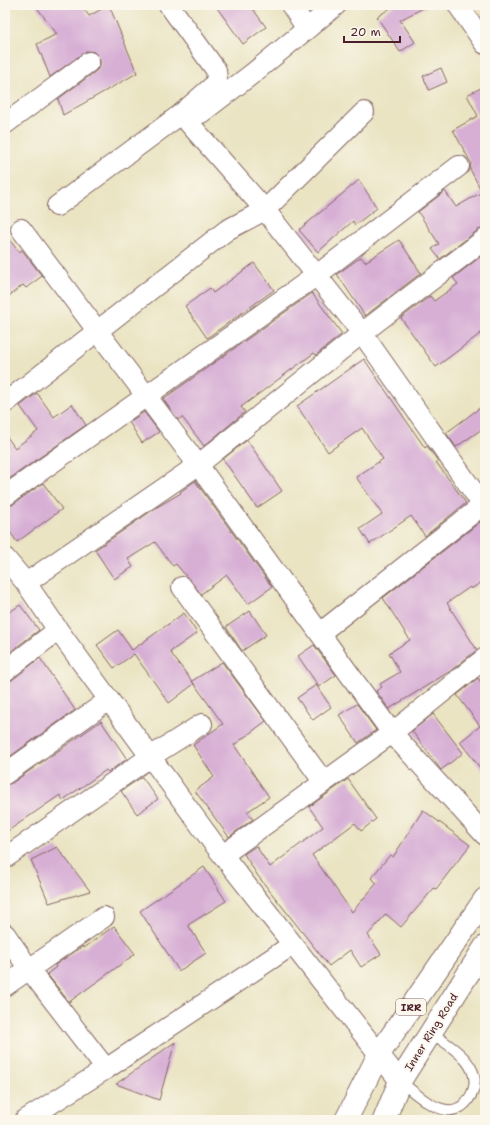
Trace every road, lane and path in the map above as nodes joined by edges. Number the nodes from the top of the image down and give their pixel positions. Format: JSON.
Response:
{"nodes":[{"id":1,"x":169,"y":5,"type":"edge"},
{"id":2,"x":291,"y":5,"type":"edge"},
{"id":3,"x":336,"y":5,"type":"edge"},
{"id":4,"x":458,"y":5,"type":"edge"},
{"id":5,"x":307,"y":29,"type":"junction"},
{"id":6,"x":485,"y":44,"type":"edge"},
{"id":7,"x":89,"y":62,"type":"dead end"},
{"id":8,"x":364,"y":112,"type":"dead end"},
{"id":9,"x":185,"y":118,"type":"junction"},
{"id":10,"x":5,"y":124,"type":"edge"},
{"id":11,"x":459,"y":166,"type":"dead end"},
{"id":12,"x":57,"y":206,"type":"dead end"},
{"id":13,"x":266,"y":210,"type":"junction"},
{"id":14,"x":21,"y":229,"type":"dead end"},
{"id":15,"x":485,"y":239,"type":"edge"},
{"id":16,"x":317,"y":275,"type":"junction"},
{"id":17,"x":98,"y":331,"type":"junction"},
{"id":18,"x":362,"y":333,"type":"junction"},
{"id":19,"x":147,"y":396,"type":"junction"},
{"id":20,"x":5,"y":402,"type":"edge"},
{"id":21,"x":198,"y":465,"type":"junction"},
{"id":22,"x":5,"y":496,"type":"edge"},
{"id":23,"x":484,"y":507,"type":"edge"},
{"id":24,"x":7,"y":564,"type":"edge"},
{"id":25,"x":26,"y":583,"type":"junction"},
{"id":26,"x":182,"y":587,"type":"dead end"},
{"id":27,"x":58,"y":630,"type":"junction"},
{"id":28,"x":320,"y":633,"type":"junction"},
{"id":29,"x":485,"y":658,"type":"edge"},
{"id":30,"x":5,"y":671,"type":"edge"},
{"id":31,"x":109,"y":700,"type":"junction"},
{"id":32,"x":202,"y":724,"type":"dead end"},
{"id":33,"x":392,"y":733,"type":"junction"},
{"id":34,"x":150,"y":757,"type":"junction"},
{"id":35,"x":5,"y":774,"type":"edge"},
{"id":36,"x":323,"y":781,"type":"junction"},
{"id":37,"x":485,"y":835,"type":"edge"},
{"id":38,"x":223,"y":855,"type":"junction"},
{"id":39,"x":5,"y":858,"type":"edge"},
{"id":40,"x":485,"y":899,"type":"edge"},
{"id":41,"x":104,"y":918,"type":"dead end"},
{"id":42,"x":5,"y":934,"type":"edge"},
{"id":43,"x":292,"y":945,"type":"junction"},
{"id":44,"x":485,"y":947,"type":"edge"},
{"id":45,"x":29,"y":969,"type":"junction"},
{"id":46,"x":5,"y":986,"type":"edge"},
{"id":47,"x":431,"y":1033,"type":"junction"},
{"id":48,"x":379,"y":1054,"type":"junction"},
{"id":49,"x":106,"y":1070,"type":"junction"},
{"id":50,"x":400,"y":1081,"type":"junction"},
{"id":51,"x":25,"y":1120,"type":"edge"},
{"id":52,"x":346,"y":1120,"type":"edge"},
{"id":53,"x":384,"y":1120,"type":"edge"}],
"edges":[{"from":1,"to":9,"type":"street"},
{"from":2,"to":5,"type":"street"},
{"from":3,"to":5,"type":"street"},
{"from":4,"to":6,"type":"street"},
{"from":5,"to":9,"type":"street"},
{"from":7,"to":10,"type":"street"},
{"from":8,"to":13,"type":"street"},
{"from":9,"to":12,"type":"street"},
{"from":9,"to":13,"type":"street"},
{"from":11,"to":16,"type":"street"},
{"from":13,"to":16,"type":"street"},
{"from":13,"to":17,"type":"street"},
{"from":14,"to":17,"type":"street"},
{"from":15,"to":18,"type":"street"},
{"from":16,"to":18,"type":"street"},
{"from":16,"to":19,"type":"street"},
{"from":17,"to":19,"type":"street"},
{"from":17,"to":20,"type":"street"},
{"from":18,"to":21,"type":"street"},
{"from":18,"to":23,"type":"street"},
{"from":19,"to":21,"type":"street"},
{"from":19,"to":22,"type":"street"},
{"from":21,"to":25,"type":"street"},
{"from":21,"to":28,"type":"street"},
{"from":23,"to":28,"type":"street"},
{"from":24,"to":25,"type":"street"},
{"from":25,"to":27,"type":"street"},
{"from":26,"to":36,"type":"street"},
{"from":27,"to":30,"type":"street"},
{"from":27,"to":31,"type":"street"},
{"from":28,"to":33,"type":"street"},
{"from":29,"to":33,"type":"street"},
{"from":31,"to":34,"type":"street"},
{"from":31,"to":35,"type":"street"},
{"from":32,"to":34,"type":"street"},
{"from":33,"to":36,"type":"street"},
{"from":33,"to":37,"type":"street"},
{"from":34,"to":38,"type":"street"},
{"from":34,"to":39,"type":"street"},
{"from":36,"to":38,"type":"street"},
{"from":38,"to":43,"type":"street"},
{"from":40,"to":48,"type":"highway","number":"IRR"},
{"from":41,"to":45,"type":"street"},
{"from":42,"to":45,"type":"street"},
{"from":43,"to":48,"type":"street"},
{"from":43,"to":49,"type":"street"},
{"from":44,"to":47,"type":"highway","name":"Inner Ring Road","number":"IRR"},
{"from":45,"to":46,"type":"street"},
{"from":45,"to":49,"type":"street"},
{"from":47,"to":50,"type":"highway","name":"Inner Ring Road","number":"IRR"},
{"from":47,"to":50,"type":"lane"},
{"from":48,"to":50,"type":"street"},
{"from":48,"to":52,"type":"highway","number":"IRR"},
{"from":49,"to":51,"type":"street"},
{"from":50,"to":53,"type":"highway","name":"Inner Ring Road","number":"IRR"}]}
